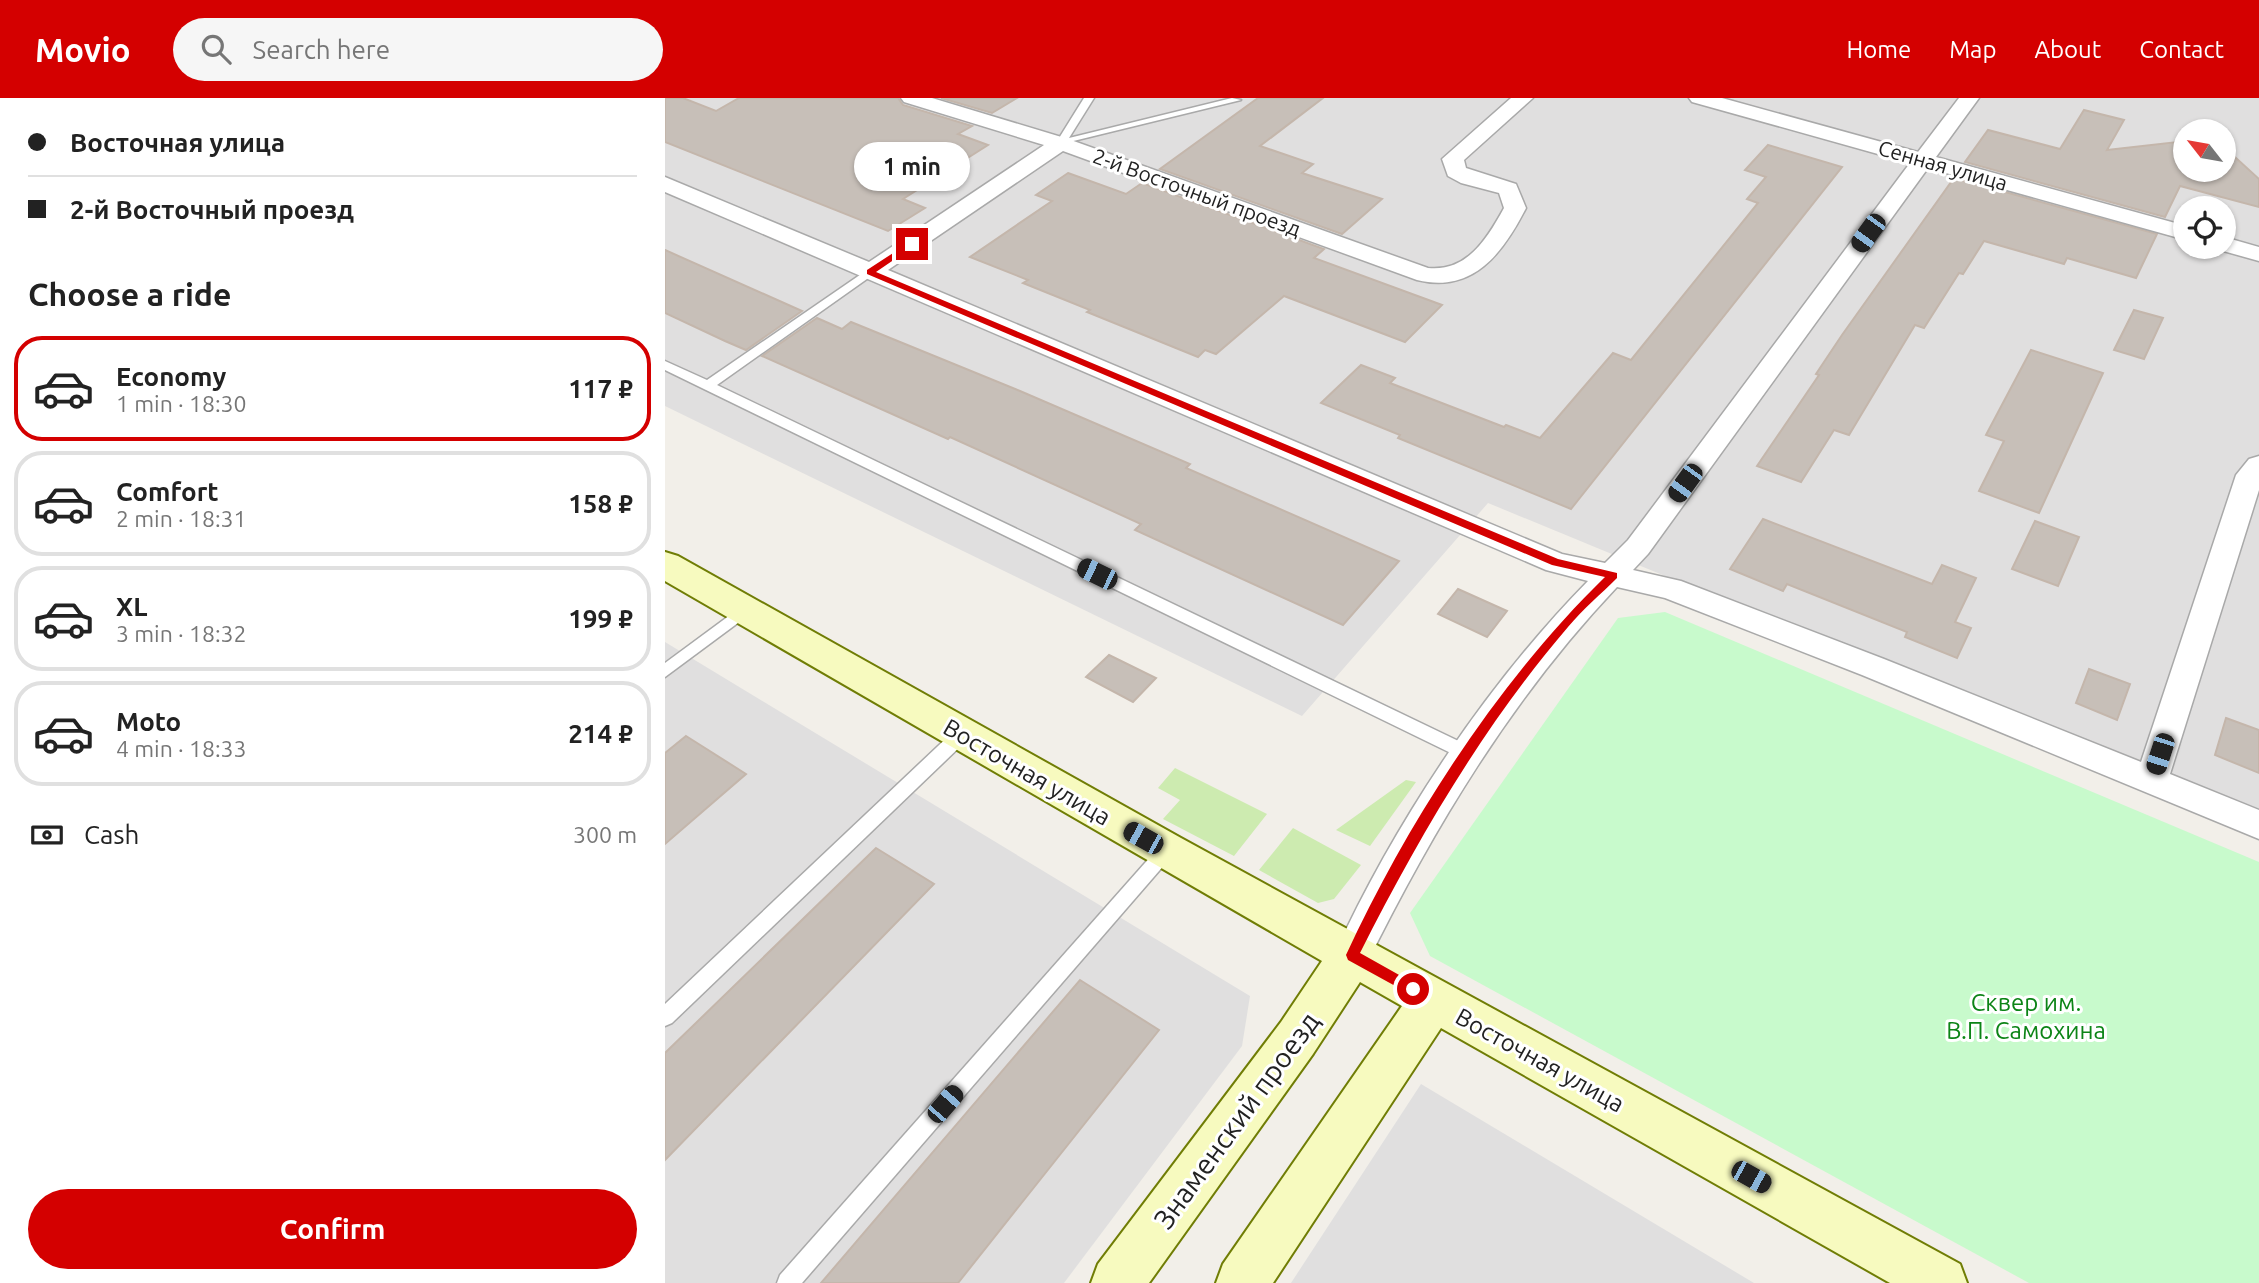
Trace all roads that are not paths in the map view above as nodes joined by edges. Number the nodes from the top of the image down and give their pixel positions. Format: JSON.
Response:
{"nodes":[{"id":1,"x":911,"y":98,"type":"edge"},
{"id":2,"x":1089,"y":98,"type":"edge"},
{"id":3,"x":1523,"y":98,"type":"edge"},
{"id":4,"x":1699,"y":98,"type":"edge"},
{"id":5,"x":1969,"y":98,"type":"edge"},
{"id":6,"x":1236,"y":100,"type":"dead end"},
{"id":7,"x":1061,"y":143,"type":"junction"},
{"id":8,"x":1923,"y":159,"type":"junction"},
{"id":9,"x":665,"y":184,"type":"edge"},
{"id":10,"x":2173,"y":229,"type":"edge"},
{"id":11,"x":2236,"y":247,"type":"edge"},
{"id":12,"x":2259,"y":254,"type":"edge"},
{"id":13,"x":870,"y":272,"type":"junction"},
{"id":14,"x":665,"y":365,"type":"edge"},
{"id":15,"x":708,"y":385,"type":"junction"},
{"id":16,"x":2259,"y":465,"type":"edge"},
{"id":17,"x":665,"y":565,"type":"edge"},
{"id":18,"x":1614,"y":575,"type":"junction"},
{"id":19,"x":745,"y":610,"type":"junction"},
{"id":20,"x":665,"y":671,"type":"edge"},
{"id":21,"x":961,"y":735,"type":"junction"},
{"id":22,"x":1467,"y":753,"type":"junction"},
{"id":23,"x":2152,"y":780,"type":"junction"},
{"id":24,"x":2259,"y":825,"type":"edge"},
{"id":25,"x":1166,"y":850,"type":"junction"},
{"id":26,"x":1352,"y":955,"type":"junction"},
{"id":27,"x":1433,"y":1000,"type":"junction"},
{"id":28,"x":665,"y":1017,"type":"edge"},
{"id":29,"x":788,"y":1283,"type":"edge"},
{"id":30,"x":1117,"y":1283,"type":"edge"},
{"id":31,"x":1242,"y":1283,"type":"edge"},
{"id":32,"x":1941,"y":1283,"type":"edge"}],
"edges":[{"from":1,"to":7,"type":"street","name":"2-й Восточный проезд"},
{"from":2,"to":7,"type":"lane"},
{"from":3,"to":7,"type":"street","name":"2-й Восточный проезд"},
{"from":4,"to":8,"type":"street","name":"Сенная улица"},
{"from":5,"to":8,"type":"street"},
{"from":6,"to":7,"type":"lane"},
{"from":7,"to":13,"type":"street","name":"2-й Восточный проезд"},
{"from":8,"to":10,"type":"street","name":"Сенная улица"},
{"from":8,"to":18,"type":"street"},
{"from":9,"to":13,"type":"street"},
{"from":11,"to":12,"type":"street"},
{"from":13,"to":15,"type":"lane"},
{"from":13,"to":18,"type":"street"},
{"from":14,"to":15,"type":"lane"},
{"from":15,"to":22,"type":"lane"},
{"from":16,"to":23,"type":"street"},
{"from":17,"to":19,"type":"main road","name":"Восточная улица"},
{"from":18,"to":22,"type":"street"},
{"from":18,"to":23,"type":"street"},
{"from":19,"to":20,"type":"lane"},
{"from":19,"to":21,"type":"main road","name":"Восточная улица"},
{"from":21,"to":25,"type":"main road","name":"Восточная улица"},
{"from":21,"to":28,"type":"lane"},
{"from":22,"to":26,"type":"street"},
{"from":23,"to":24,"type":"street"},
{"from":25,"to":26,"type":"main road","name":"Восточная улица"},
{"from":25,"to":29,"type":"lane"},
{"from":26,"to":27,"type":"main road","name":"Восточная улица"},
{"from":26,"to":30,"type":"main road","name":"Знаменский проезд"},
{"from":27,"to":31,"type":"main road"},
{"from":27,"to":32,"type":"main road","name":"Восточная улица"}]}
